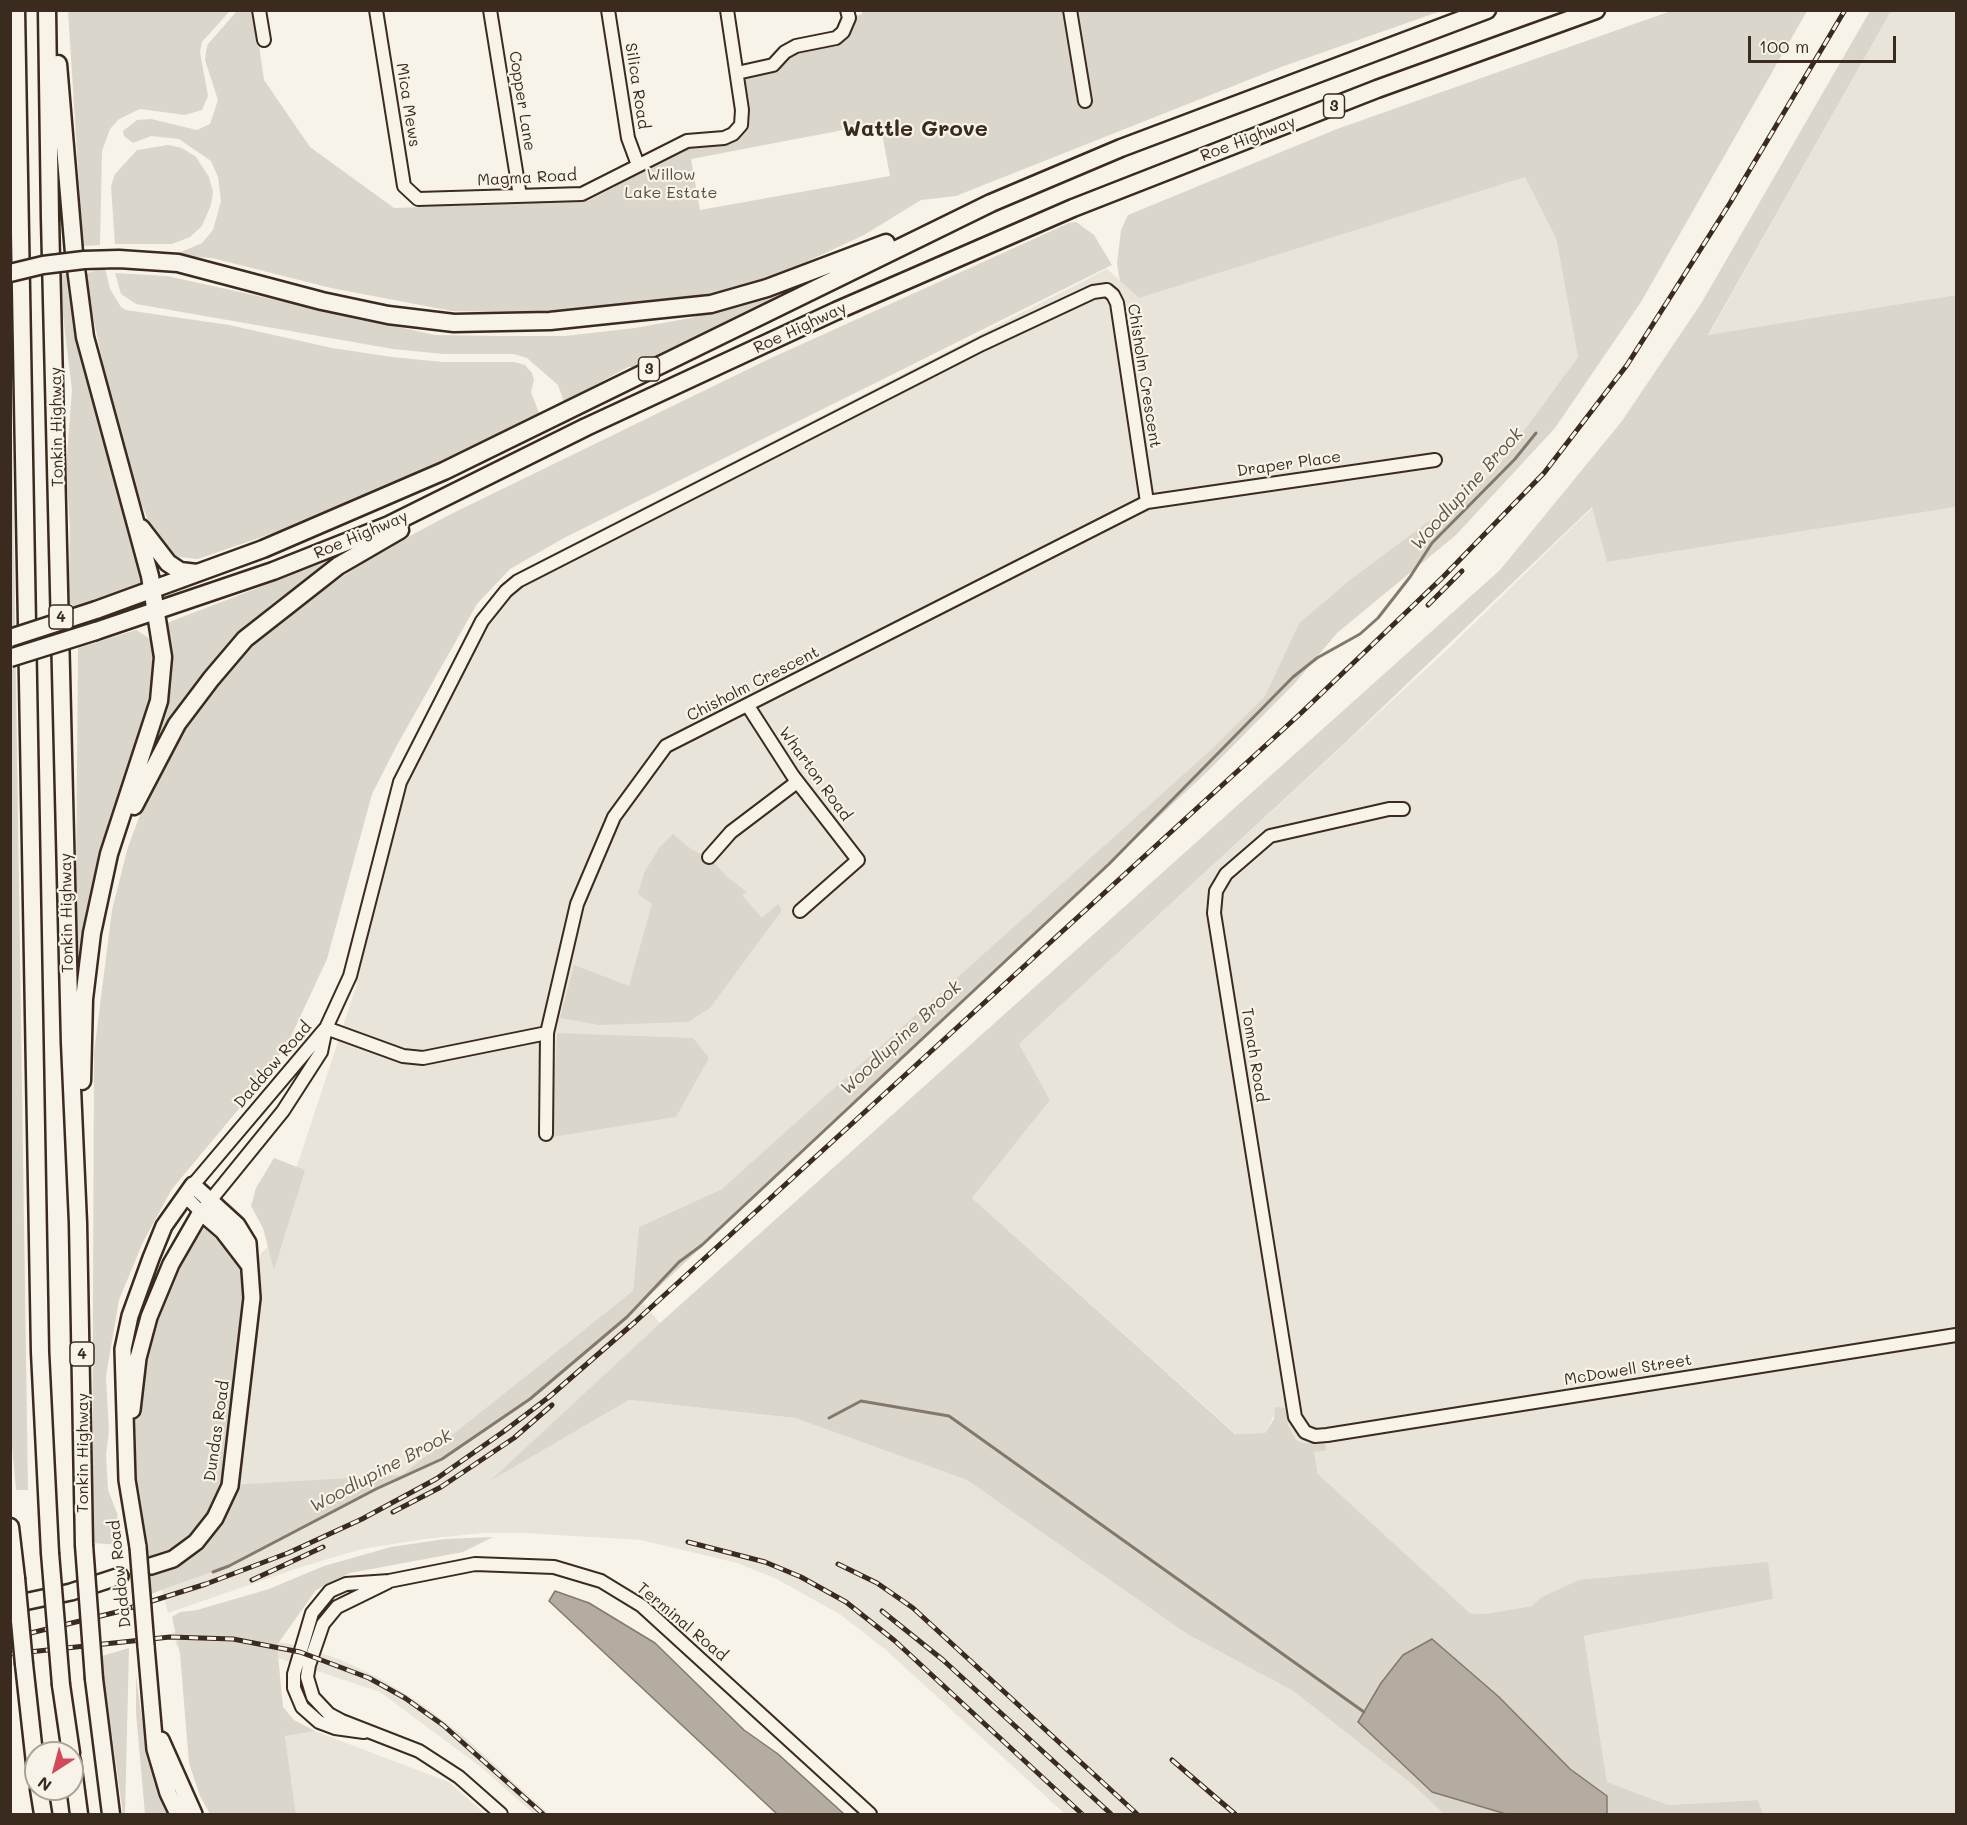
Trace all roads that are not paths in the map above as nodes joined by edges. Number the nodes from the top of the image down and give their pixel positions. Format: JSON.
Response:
{"nodes":[{"id":1,"x":16,"y":10,"type":"edge"},
{"id":2,"x":47,"y":10,"type":"edge"},
{"id":3,"x":53,"y":10,"type":"edge"},
{"id":4,"x":259,"y":10,"type":"edge"},
{"id":5,"x":376,"y":10,"type":"edge"},
{"id":6,"x":490,"y":10,"type":"edge"},
{"id":7,"x":608,"y":10,"type":"edge"},
{"id":8,"x":727,"y":10,"type":"edge"},
{"id":9,"x":848,"y":10,"type":"edge"},
{"id":10,"x":1070,"y":10,"type":"edge"},
{"id":11,"x":1487,"y":10,"type":"edge"},
{"id":12,"x":1596,"y":10,"type":"edge"},
{"id":13,"x":264,"y":40,"type":"dead end"},
{"id":14,"x":737,"y":73,"type":"junction"},
{"id":15,"x":1085,"y":101,"type":"dead end"},
{"id":16,"x":638,"y":165,"type":"junction"},
{"id":17,"x":520,"y":196,"type":"junction"},
{"id":18,"x":418,"y":200,"type":"joint"},
{"id":19,"x":991,"y":203,"type":"junction"},
{"id":20,"x":10,"y":273,"type":"edge"},
{"id":21,"x":1435,"y":460,"type":"dead end"},
{"id":22,"x":512,"y":464,"type":"junction"},
{"id":23,"x":1147,"y":502,"type":"junction"},
{"id":24,"x":135,"y":520,"type":"junction"},
{"id":25,"x":199,"y":573,"type":"junction"},
{"id":26,"x":151,"y":591,"type":"junction"},
{"id":27,"x":154,"y":611,"type":"junction"},
{"id":28,"x":10,"y":638,"type":"edge"},
{"id":29,"x":10,"y":658,"type":"edge"},
{"id":30,"x":748,"y":706,"type":"junction"},
{"id":31,"x":797,"y":782,"type":"junction"},
{"id":32,"x":1403,"y":809,"type":"dead end"},
{"id":33,"x":709,"y":857,"type":"dead end"},
{"id":34,"x":97,"y":908,"type":"junction"},
{"id":35,"x":800,"y":911,"type":"dead end"},
{"id":36,"x":326,"y":1028,"type":"junction"},
{"id":37,"x":547,"y":1033,"type":"junction"},
{"id":38,"x":546,"y":1134,"type":"dead end"},
{"id":39,"x":189,"y":1190,"type":"junction"},
{"id":40,"x":206,"y":1206,"type":"junction"},
{"id":41,"x":78,"y":1223,"type":"junction"},
{"id":42,"x":1956,"y":1335,"type":"edge"},
{"id":43,"x":1305,"y":1432,"type":"joint"},
{"id":44,"x":124,"y":1438,"type":"junction"},
{"id":45,"x":10,"y":1527,"type":"edge"},
{"id":46,"x":151,"y":1566,"type":"dead end"},
{"id":47,"x":120,"y":1576,"type":"dead end"},
{"id":48,"x":389,"y":1581,"type":"junction"},
{"id":49,"x":10,"y":1605,"type":"edge"},
{"id":50,"x":151,"y":1705,"type":"junction"},
{"id":51,"x":364,"y":1732,"type":"junction"},
{"id":52,"x":33,"y":1741,"type":"edge"},
{"id":53,"x":69,"y":1741,"type":"edge"},
{"id":54,"x":111,"y":1815,"type":"edge"},
{"id":55,"x":178,"y":1815,"type":"edge"},
{"id":56,"x":194,"y":1815,"type":"edge"},
{"id":57,"x":501,"y":1815,"type":"edge"},
{"id":58,"x":870,"y":1815,"type":"edge"}],
"edges":[{"from":1,"to":53,"type":"highway","number":"4","bridge":true},
{"from":2,"to":41,"type":"highway","name":"Tonkin Highway","number":"4"},
{"from":3,"to":24,"type":"highway"},
{"from":4,"to":13,"type":"street"},
{"from":5,"to":18,"type":"street","name":"Mica Mews"},
{"from":6,"to":17,"type":"street","name":"Copper Lane"},
{"from":7,"to":16,"type":"street","name":"Silica Road"},
{"from":8,"to":14,"type":"street"},
{"from":9,"to":14,"type":"street"},
{"from":10,"to":15,"type":"street"},
{"from":11,"to":19,"type":"highway","name":"Roe Highway","number":"3"},
{"from":12,"to":22,"type":"highway","name":"Roe Highway","number":"3"},
{"from":14,"to":16,"type":"street","name":"Magma Road"},
{"from":16,"to":17,"type":"street","name":"Magma Road"},
{"from":17,"to":18,"type":"street","name":"Magma Road"},
{"from":19,"to":20,"type":"highway","bridge":true},
{"from":19,"to":25,"type":"highway","name":"Roe Highway","number":"3"},
{"from":21,"to":23,"type":"street","name":"Draper Place"},
{"from":22,"to":27,"type":"highway","name":"Roe Highway","number":"3"},
{"from":22,"to":34,"type":"highway"},
{"from":23,"to":30,"type":"street","name":"Chisholm Crescent"},
{"from":23,"to":36,"type":"street","name":"Chisholm Crescent"},
{"from":24,"to":25,"type":"highway"},
{"from":24,"to":26,"type":"highway"},
{"from":25,"to":26,"type":"highway","name":"Roe Highway","number":"3"},
{"from":26,"to":27,"type":"highway"},
{"from":26,"to":28,"type":"highway","name":"Roe Highway","number":"3","bridge":true},
{"from":27,"to":29,"type":"highway","name":"Roe Highway","number":"3","bridge":true},
{"from":27,"to":34,"type":"highway"},
{"from":30,"to":31,"type":"street","name":"Wharton Road"},
{"from":30,"to":37,"type":"street","name":"Chisholm Crescent"},
{"from":31,"to":33,"type":"street"},
{"from":31,"to":35,"type":"street","name":"Wharton Road"},
{"from":32,"to":43,"type":"street","name":"Tomah Road"},
{"from":34,"to":41,"type":"highway"},
{"from":36,"to":37,"type":"street"},
{"from":36,"to":39,"type":"street","name":"Daddow Road"},
{"from":36,"to":40,"type":"street","name":"Daddow Road"},
{"from":37,"to":38,"type":"street","name":"Chisholm Crescent"},
{"from":39,"to":40,"type":"main road","name":"Dundas Road"},
{"from":39,"to":44,"type":"main road","name":"Daddow Road"},
{"from":40,"to":44,"type":"main road","name":"Daddow Road"},
{"from":40,"to":46,"type":"main road","name":"Dundas Road"},
{"from":41,"to":54,"type":"highway","name":"Tonkin Highway","number":"4","bridge":true},
{"from":42,"to":43,"type":"street","name":"McDowell Street"},
{"from":44,"to":50,"type":"main road","name":"Daddow Road","bridge":true},
{"from":45,"to":52,"type":"highway","bridge":true},
{"from":47,"to":49,"type":"main road"},
{"from":48,"to":51,"type":"street","name":"Terminal Road"},
{"from":48,"to":51,"type":"street","name":"Terminal Road"},
{"from":48,"to":58,"type":"street","name":"Terminal Road"},
{"from":50,"to":55,"type":"main road","name":"Daddow Road"},
{"from":50,"to":56,"type":"main road","name":"Daddow Road"},
{"from":51,"to":57,"type":"street","name":"Terminal Road"}]}
